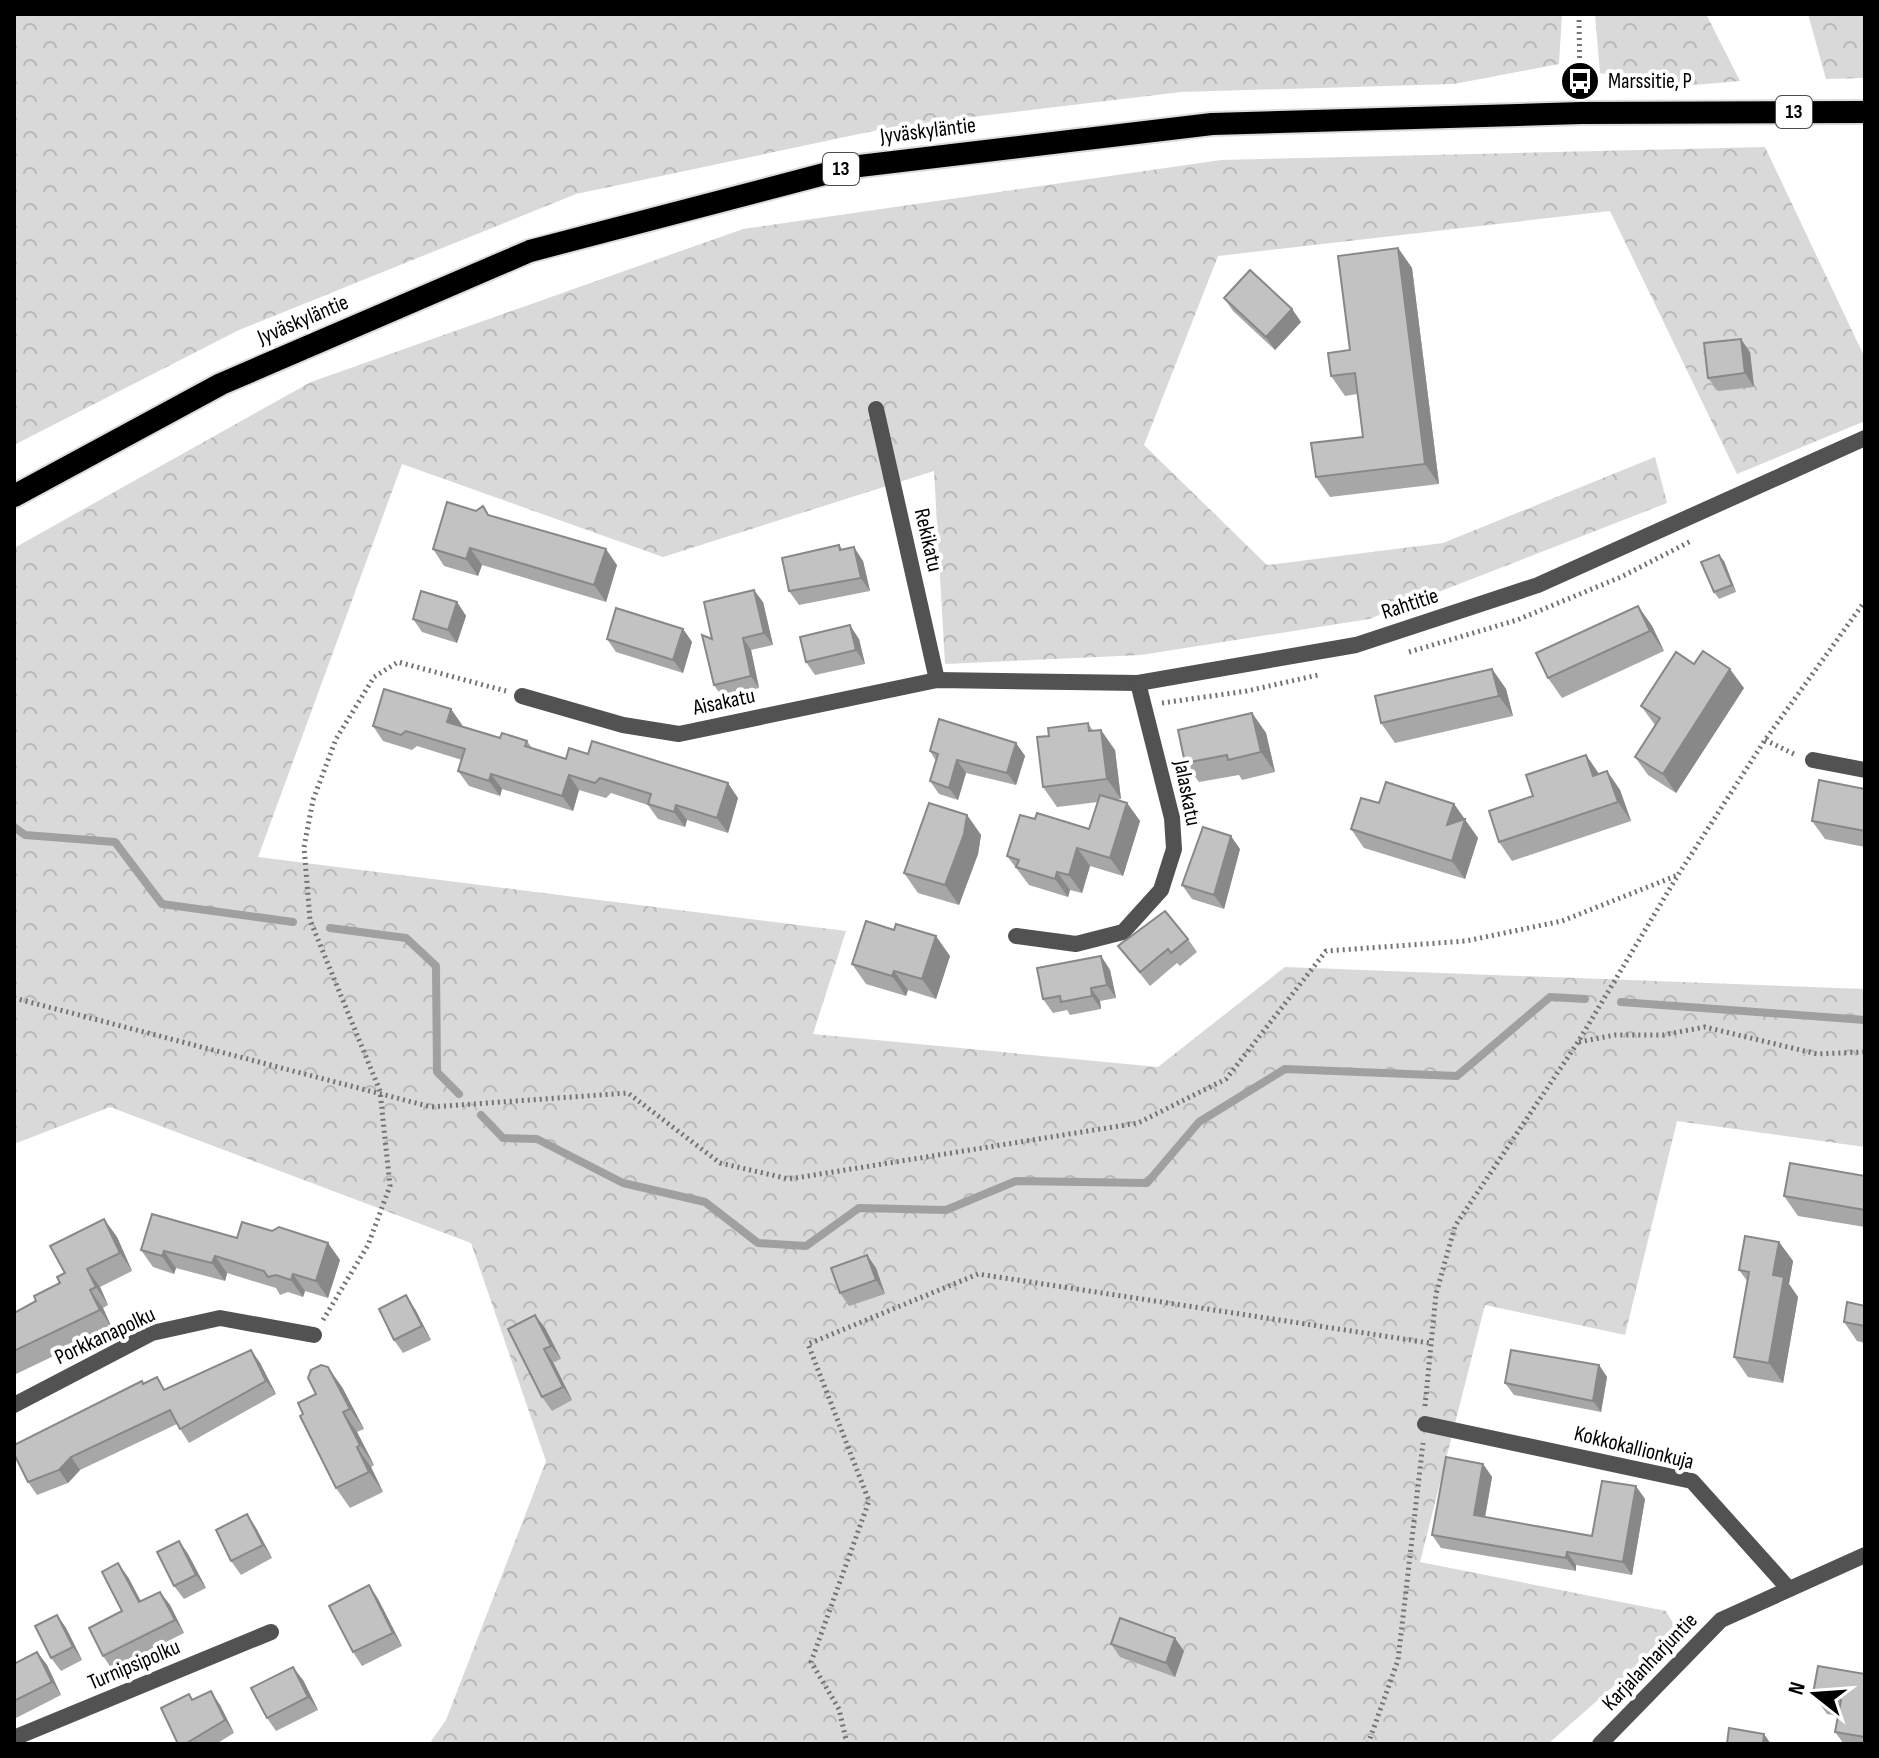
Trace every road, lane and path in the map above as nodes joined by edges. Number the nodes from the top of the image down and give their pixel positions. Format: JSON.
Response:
{"nodes":[{"id":1,"x":1579,"y":14,"type":"edge"},
{"id":2,"x":1860,"y":112,"type":"edge"},
{"id":3,"x":1581,"y":113,"type":"junction"},
{"id":4,"x":876,"y":409,"type":"dead end"},
{"id":5,"x":1865,"y":438,"type":"edge"},
{"id":6,"x":14,"y":496,"type":"edge"},
{"id":7,"x":1865,"y":601,"type":"edge"},
{"id":8,"x":937,"y":680,"type":"junction"},
{"id":9,"x":1138,"y":683,"type":"junction"},
{"id":10,"x":522,"y":696,"type":"joint"},
{"id":11,"x":1765,"y":740,"type":"junction"},
{"id":12,"x":1813,"y":760,"type":"joint"},
{"id":13,"x":1865,"y":770,"type":"edge"},
{"id":14,"x":1678,"y":875,"type":"junction"},
{"id":15,"x":1016,"y":936,"type":"dead end"},
{"id":16,"x":14,"y":998,"type":"edge"},
{"id":17,"x":1578,"y":1042,"type":"junction"},
{"id":18,"x":1865,"y":1052,"type":"edge"},
{"id":19,"x":380,"y":1091,"type":"junction"},
{"id":20,"x":314,"y":1335,"type":"joint"},
{"id":21,"x":1430,"y":1343,"type":"junction"},
{"id":22,"x":14,"y":1405,"type":"edge"},
{"id":23,"x":1425,"y":1424,"type":"junction"},
{"id":24,"x":1865,"y":1555,"type":"edge"},
{"id":25,"x":1789,"y":1589,"type":"junction"},
{"id":26,"x":271,"y":1632,"type":"dead end"},
{"id":27,"x":14,"y":1738,"type":"edge"},
{"id":28,"x":847,"y":1744,"type":"edge"},
{"id":29,"x":1368,"y":1744,"type":"edge"},
{"id":30,"x":1600,"y":1744,"type":"edge"}],
"edges":[{"from":1,"to":3,"type":"path"},
{"from":2,"to":3,"type":"highway","name":"Jyväskyläntie","number":"13"},
{"from":3,"to":6,"type":"highway","name":"Jyväskyläntie","number":"13"},
{"from":4,"to":8,"type":"street","name":"Rekikatu"},
{"from":5,"to":9,"type":"street","name":"Rahtitie"},
{"from":7,"to":11,"type":"path"},
{"from":8,"to":9,"type":"street","name":"Rahtitie"},
{"from":8,"to":10,"type":"street","name":"Aisakatu"},
{"from":9,"to":15,"type":"street","name":"Jalaskatu"},
{"from":10,"to":19,"type":"path"},
{"from":11,"to":12,"type":"path"},
{"from":11,"to":14,"type":"path"},
{"from":12,"to":13,"type":"street"},
{"from":14,"to":17,"type":"path"},
{"from":14,"to":19,"type":"path"},
{"from":16,"to":19,"type":"path"},
{"from":17,"to":18,"type":"path"},
{"from":17,"to":21,"type":"path"},
{"from":19,"to":20,"type":"path"},
{"from":20,"to":22,"type":"street","name":"Porkkanapolku"},
{"from":21,"to":23,"type":"path"},
{"from":21,"to":28,"type":"path"},
{"from":23,"to":25,"type":"street","name":"Kokkokallionkuja"},
{"from":23,"to":29,"type":"path"},
{"from":24,"to":25,"type":"street","name":"Karjalanharjuntie"},
{"from":25,"to":30,"type":"street","name":"Karjalanharjuntie"},
{"from":26,"to":27,"type":"street","name":"Turnipsipolku"}]}
